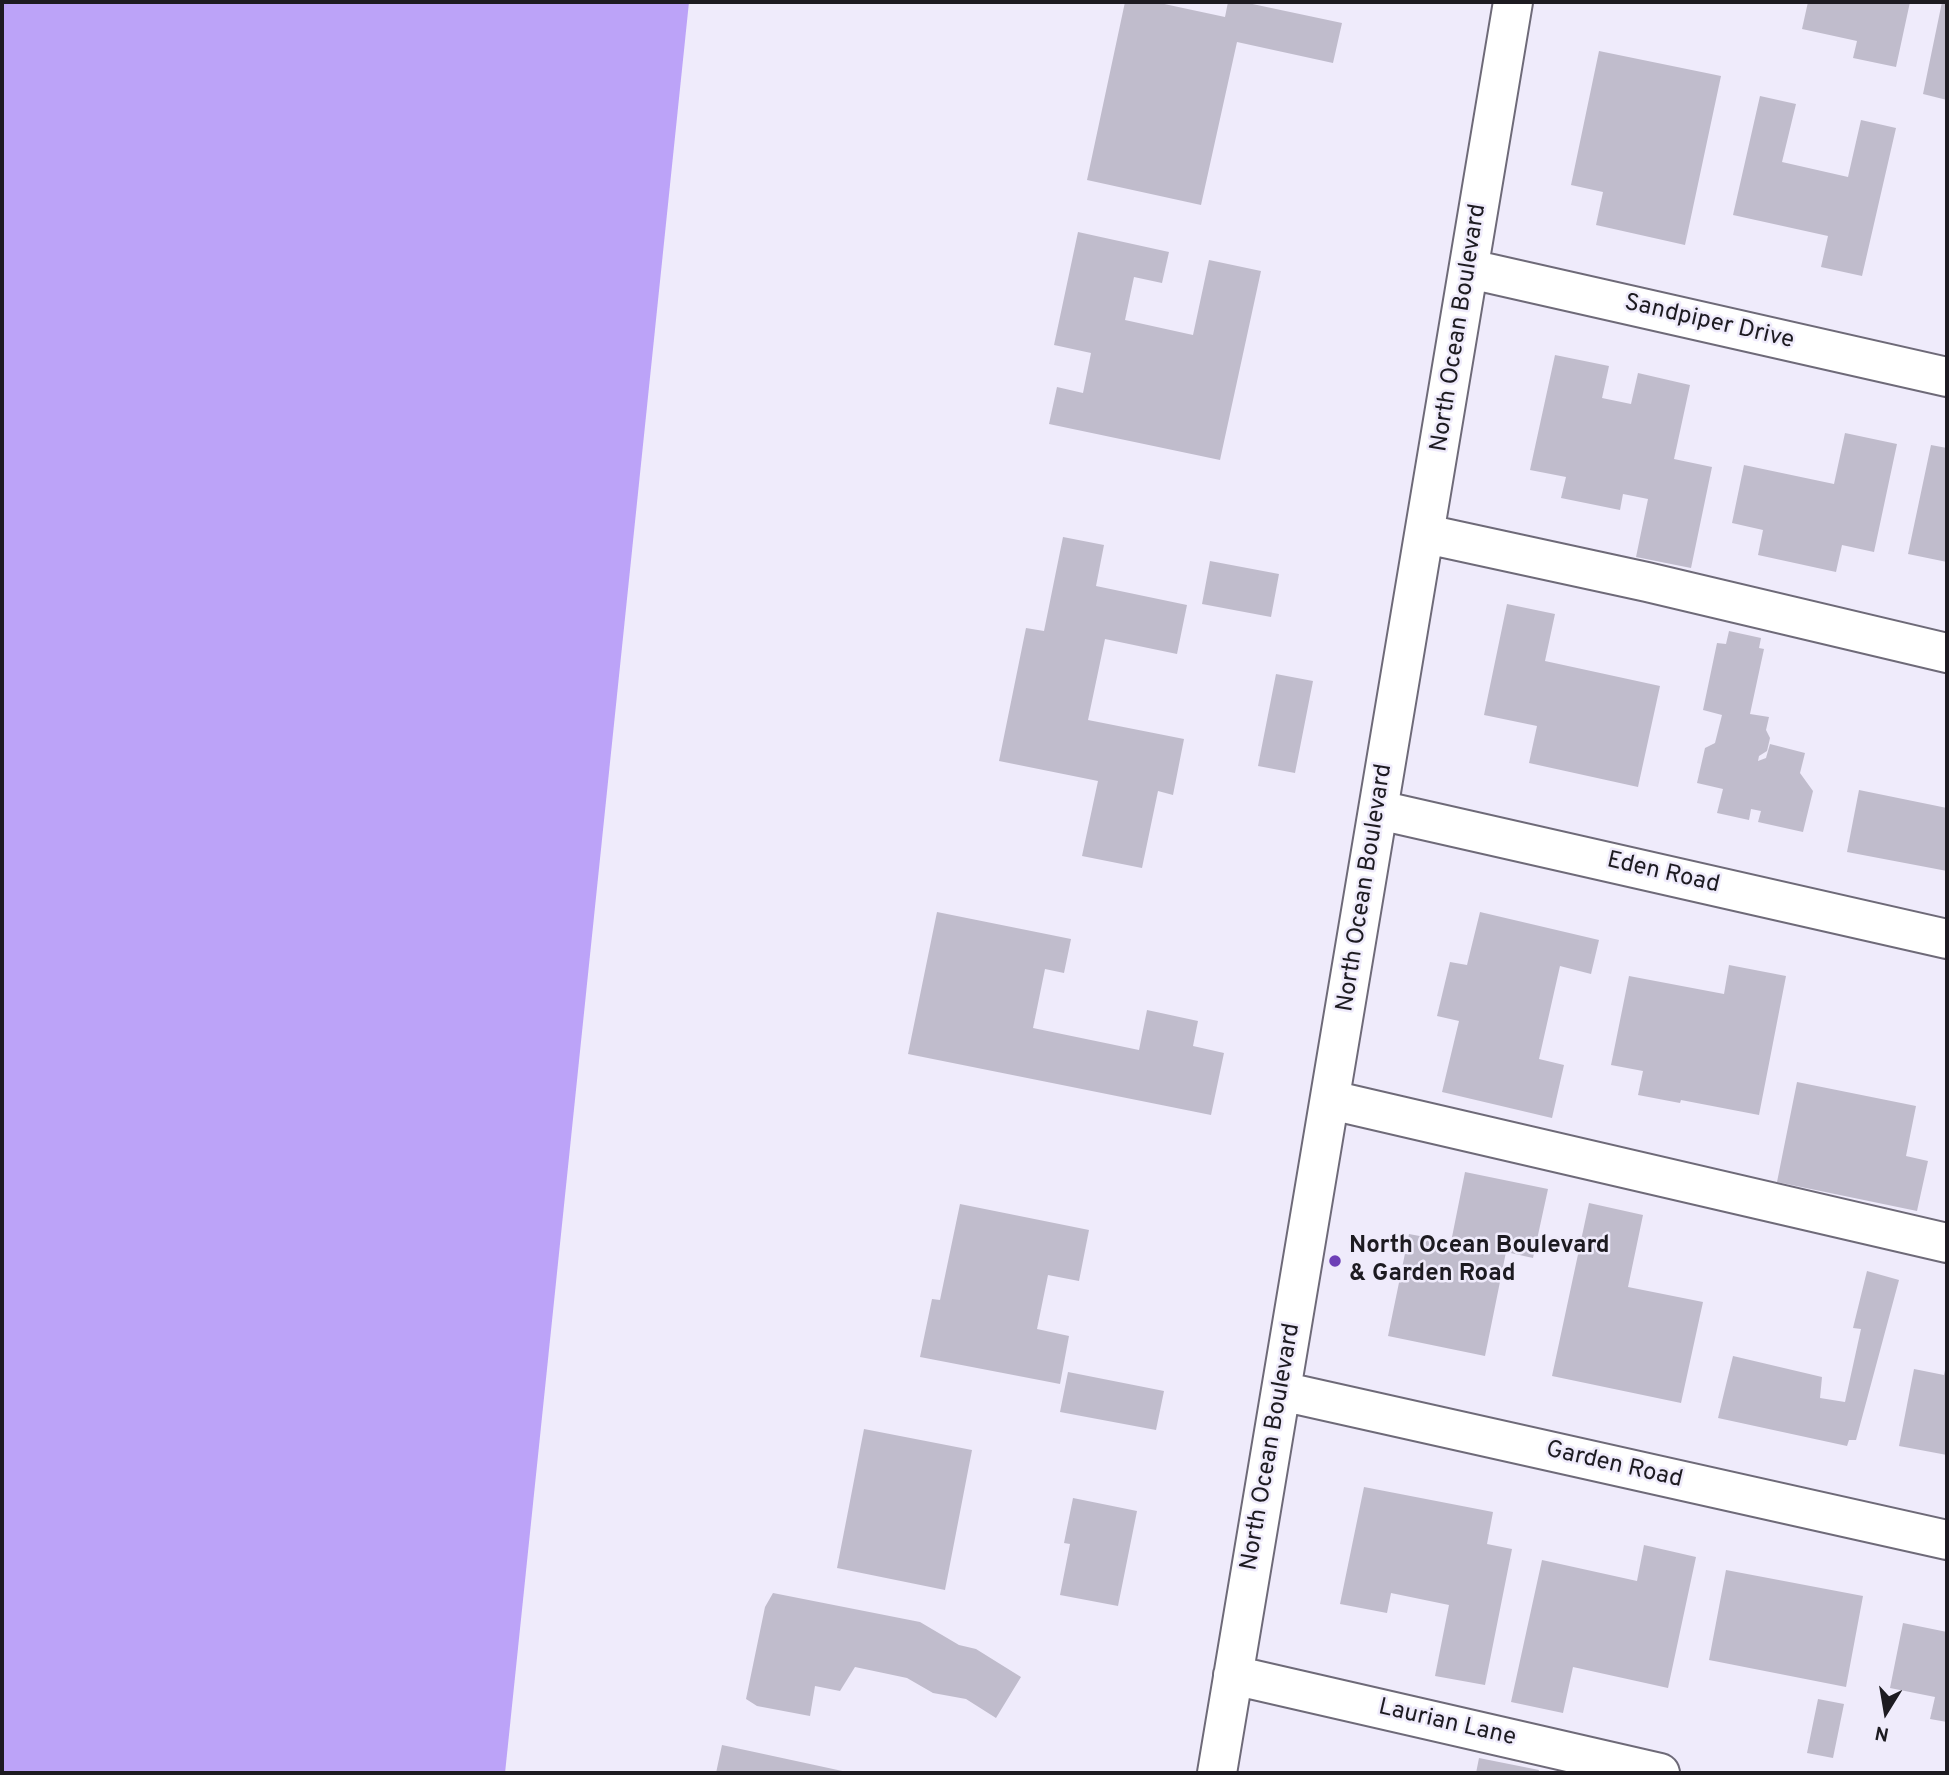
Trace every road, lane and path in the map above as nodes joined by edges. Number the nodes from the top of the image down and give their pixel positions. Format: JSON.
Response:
{"nodes":[{"id":1,"x":1513,"y":2,"type":"edge"},
{"id":2,"x":1470,"y":269,"type":"junction"},
{"id":3,"x":1947,"y":377,"type":"edge"},
{"id":4,"x":1426,"y":534,"type":"junction"},
{"id":5,"x":1947,"y":653,"type":"edge"},
{"id":6,"x":1379,"y":810,"type":"junction"},
{"id":7,"x":1947,"y":939,"type":"edge"},
{"id":8,"x":1331,"y":1100,"type":"junction"},
{"id":9,"x":1947,"y":1243,"type":"edge"},
{"id":10,"x":1281,"y":1391,"type":"junction"},
{"id":11,"x":1947,"y":1540,"type":"edge"},
{"id":12,"x":1233,"y":1675,"type":"junction"},
{"id":13,"x":1217,"y":1773,"type":"edge"},
{"id":14,"x":1660,"y":1773,"type":"edge"}],
"edges":[{"from":1,"to":2,"type":"street","name":"North Ocean Boulevard"},
{"from":2,"to":3,"type":"street","name":"Sandpiper Drive"},
{"from":2,"to":4,"type":"street","name":"North Ocean Boulevard"},
{"from":4,"to":5,"type":"street"},
{"from":4,"to":6,"type":"street","name":"North Ocean Boulevard"},
{"from":6,"to":7,"type":"street","name":"Eden Road"},
{"from":6,"to":8,"type":"street","name":"North Ocean Boulevard"},
{"from":8,"to":9,"type":"street"},
{"from":8,"to":10,"type":"street","name":"North Ocean Boulevard"},
{"from":10,"to":11,"type":"street","name":"Garden Road"},
{"from":10,"to":12,"type":"street","name":"North Ocean Boulevard"},
{"from":12,"to":13,"type":"street","name":"North Ocean Boulevard"},
{"from":12,"to":14,"type":"street","name":"Laurian Lane"}]}
